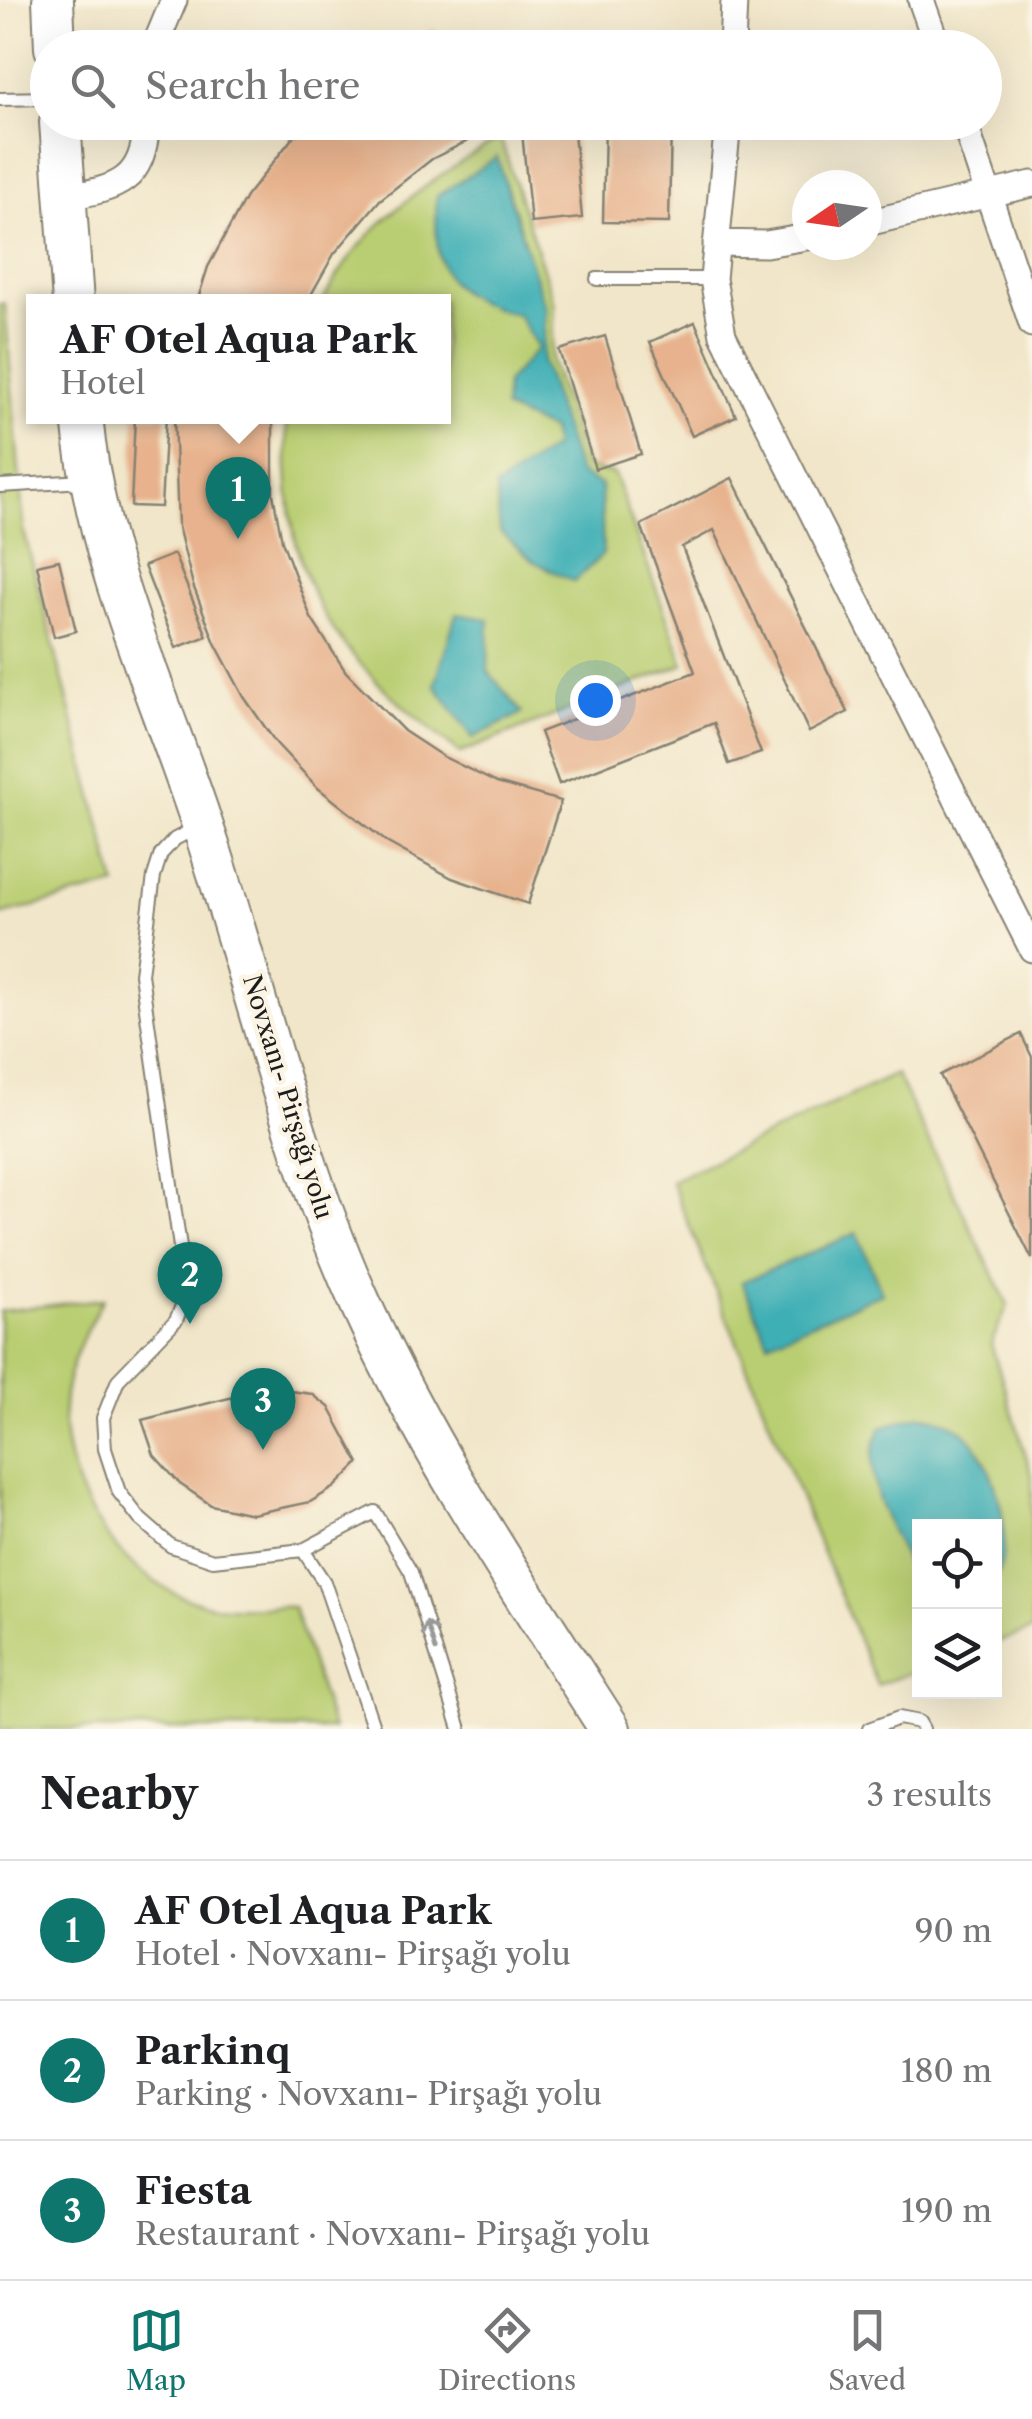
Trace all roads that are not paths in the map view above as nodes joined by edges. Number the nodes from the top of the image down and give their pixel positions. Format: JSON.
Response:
{"nodes":[{"id":1,"x":53,"y":0,"type":"edge"},
{"id":2,"x":174,"y":0,"type":"edge"},
{"id":3,"x":734,"y":0,"type":"edge"},
{"id":4,"x":921,"y":0,"type":"edge"},
{"id":5,"x":54,"y":30,"type":"edge"},
{"id":6,"x":162,"y":30,"type":"edge"},
{"id":7,"x":733,"y":30,"type":"edge"},
{"id":8,"x":932,"y":30,"type":"edge"},
{"id":9,"x":30,"y":98,"type":"edge"},
{"id":10,"x":0,"y":99,"type":"edge"},
{"id":11,"x":61,"y":140,"type":"edge"},
{"id":12,"x":145,"y":140,"type":"edge"},
{"id":13,"x":726,"y":140,"type":"edge"},
{"id":14,"x":970,"y":140,"type":"edge"},
{"id":15,"x":1032,"y":184,"type":"edge"},
{"id":16,"x":990,"y":194,"type":"junction"},
{"id":17,"x":66,"y":198,"type":"junction"},
{"id":18,"x":882,"y":219,"type":"edge"},
{"id":19,"x":792,"y":240,"type":"edge"},
{"id":20,"x":716,"y":243,"type":"junction"},
{"id":21,"x":597,"y":279,"type":"dead end"},
{"id":22,"x":713,"y":280,"type":"junction"},
{"id":23,"x":72,"y":294,"type":"edge"},
{"id":24,"x":1032,"y":324,"type":"edge"},
{"id":25,"x":83,"y":424,"type":"edge"},
{"id":26,"x":91,"y":481,"type":"junction"},
{"id":27,"x":0,"y":486,"type":"edge"},
{"id":28,"x":202,"y":825,"type":"junction"},
{"id":29,"x":1032,"y":949,"type":"edge"},
{"id":30,"x":303,"y":1550,"type":"junction"},
{"id":31,"x":374,"y":1729,"type":"edge"},
{"id":32,"x":460,"y":1729,"type":"edge"},
{"id":33,"x":610,"y":1729,"type":"edge"},
{"id":34,"x":869,"y":1729,"type":"edge"},
{"id":35,"x":923,"y":1729,"type":"edge"}],
"edges":[{"from":1,"to":5,"type":"main road"},
{"from":2,"to":6,"type":"street"},
{"from":3,"to":7,"type":"street"},
{"from":4,"to":8,"type":"street"},
{"from":9,"to":10,"type":"lane"},
{"from":11,"to":17,"type":"main road"},
{"from":12,"to":17,"type":"street"},
{"from":13,"to":20,"type":"street"},
{"from":14,"to":16,"type":"street"},
{"from":15,"to":16,"type":"street"},
{"from":16,"to":18,"type":"street"},
{"from":16,"to":24,"type":"street"},
{"from":17,"to":23,"type":"main road"},
{"from":19,"to":20,"type":"street"},
{"from":20,"to":22,"type":"street"},
{"from":21,"to":22,"type":"lane"},
{"from":22,"to":29,"type":"street"},
{"from":25,"to":26,"type":"main road","name":"Novxanı- Pirşağı yolu"},
{"from":26,"to":27,"type":"lane"},
{"from":26,"to":28,"type":"main road","name":"Novxanı- Pirşağı yolu"},
{"from":28,"to":30,"type":"lane"},
{"from":28,"to":33,"type":"main road","name":"Novxanı- Pirşağı yolu"},
{"from":30,"to":31,"type":"lane"},
{"from":32,"to":30,"type":"lane","one_way":true},
{"from":34,"to":35,"type":"lane"}]}
